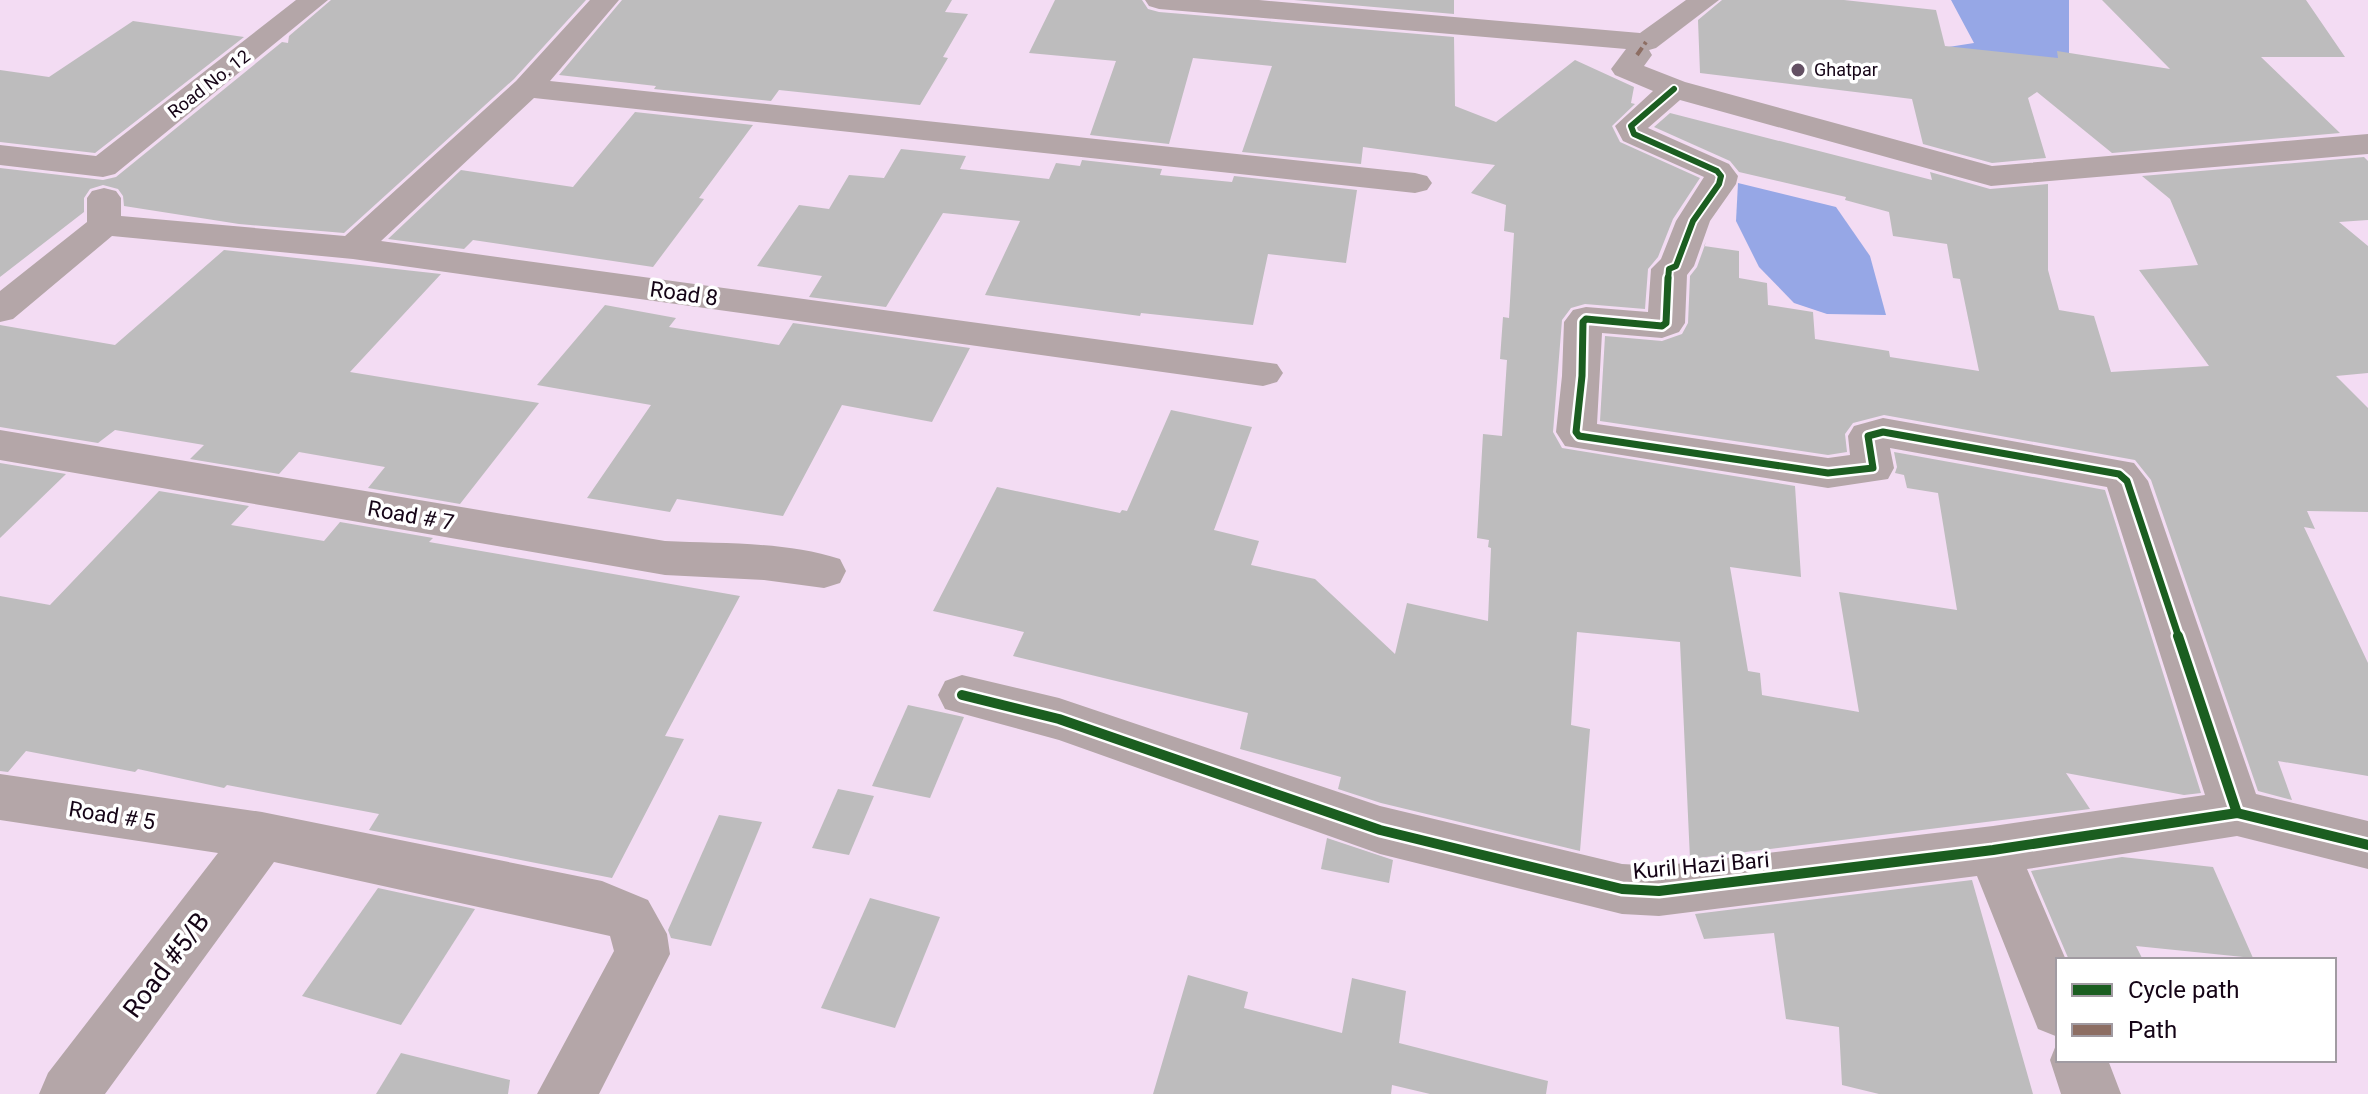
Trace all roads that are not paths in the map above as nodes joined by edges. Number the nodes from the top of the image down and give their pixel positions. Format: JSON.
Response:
{"nodes":[{"id":1,"x":314,"y":0,"type":"edge"},
{"id":2,"x":605,"y":0,"type":"edge"},
{"id":3,"x":1159,"y":0,"type":"edge"},
{"id":4,"x":1705,"y":0,"type":"edge"},
{"id":5,"x":1641,"y":49,"type":"junction"},
{"id":6,"x":527,"y":88,"type":"junction"},
{"id":7,"x":1674,"y":89,"type":"junction"},
{"id":8,"x":2368,"y":144,"type":"edge"},
{"id":9,"x":0,"y":155,"type":"edge"},
{"id":10,"x":103,"y":167,"type":"junction"},
{"id":11,"x":1415,"y":183,"type":"dead end"},
{"id":12,"x":104,"y":225,"type":"junction"},
{"id":13,"x":353,"y":248,"type":"junction"},
{"id":14,"x":0,"y":310,"type":"edge"},
{"id":15,"x":1263,"y":373,"type":"dead end"},
{"id":16,"x":0,"y":445,"type":"edge"},
{"id":17,"x":824,"y":571,"type":"dead end"},
{"id":18,"x":962,"y":695,"type":"dead end"},
{"id":19,"x":0,"y":797,"type":"edge"},
{"id":20,"x":2237,"y":813,"type":"junction"},
{"id":21,"x":243,"y":834,"type":"junction"},
{"id":22,"x":2368,"y":845,"type":"edge"},
{"id":23,"x":1993,"y":850,"type":"junction"},
{"id":24,"x":2056,"y":1004,"type":"edge"},
{"id":25,"x":2080,"y":1062,"type":"edge"},
{"id":26,"x":69,"y":1094,"type":"edge"},
{"id":27,"x":567,"y":1094,"type":"edge"},
{"id":28,"x":2091,"y":1094,"type":"edge"}],
"edges":[{"from":1,"to":10,"type":"street","name":"Road No. 12"},
{"from":2,"to":6,"type":"street"},
{"from":3,"to":5,"type":"street"},
{"from":4,"to":5,"type":"street"},
{"from":5,"to":7,"type":"street"},
{"from":6,"to":11,"type":"street"},
{"from":6,"to":13,"type":"street"},
{"from":7,"to":8,"type":"street"},
{"from":7,"to":20,"type":"street"},
{"from":9,"to":10,"type":"street"},
{"from":10,"to":12,"type":"street"},
{"from":12,"to":13,"type":"street","name":"Road 8"},
{"from":12,"to":14,"type":"street"},
{"from":13,"to":15,"type":"street","name":"Road 8"},
{"from":16,"to":17,"type":"street","name":"Road # 7"},
{"from":18,"to":23,"type":"street","name":"Kuril Hazi Bari"},
{"from":19,"to":21,"type":"street","name":"Road # 5"},
{"from":20,"to":22,"type":"street","name":"Kuril Hazi Bari"},
{"from":20,"to":23,"type":"street","name":"Kuril Hazi Bari"},
{"from":21,"to":26,"type":"street","name":"Road #5/B"},
{"from":21,"to":27,"type":"street","name":"Road # 5"},
{"from":23,"to":24,"type":"street"},
{"from":25,"to":28,"type":"street"}]}
